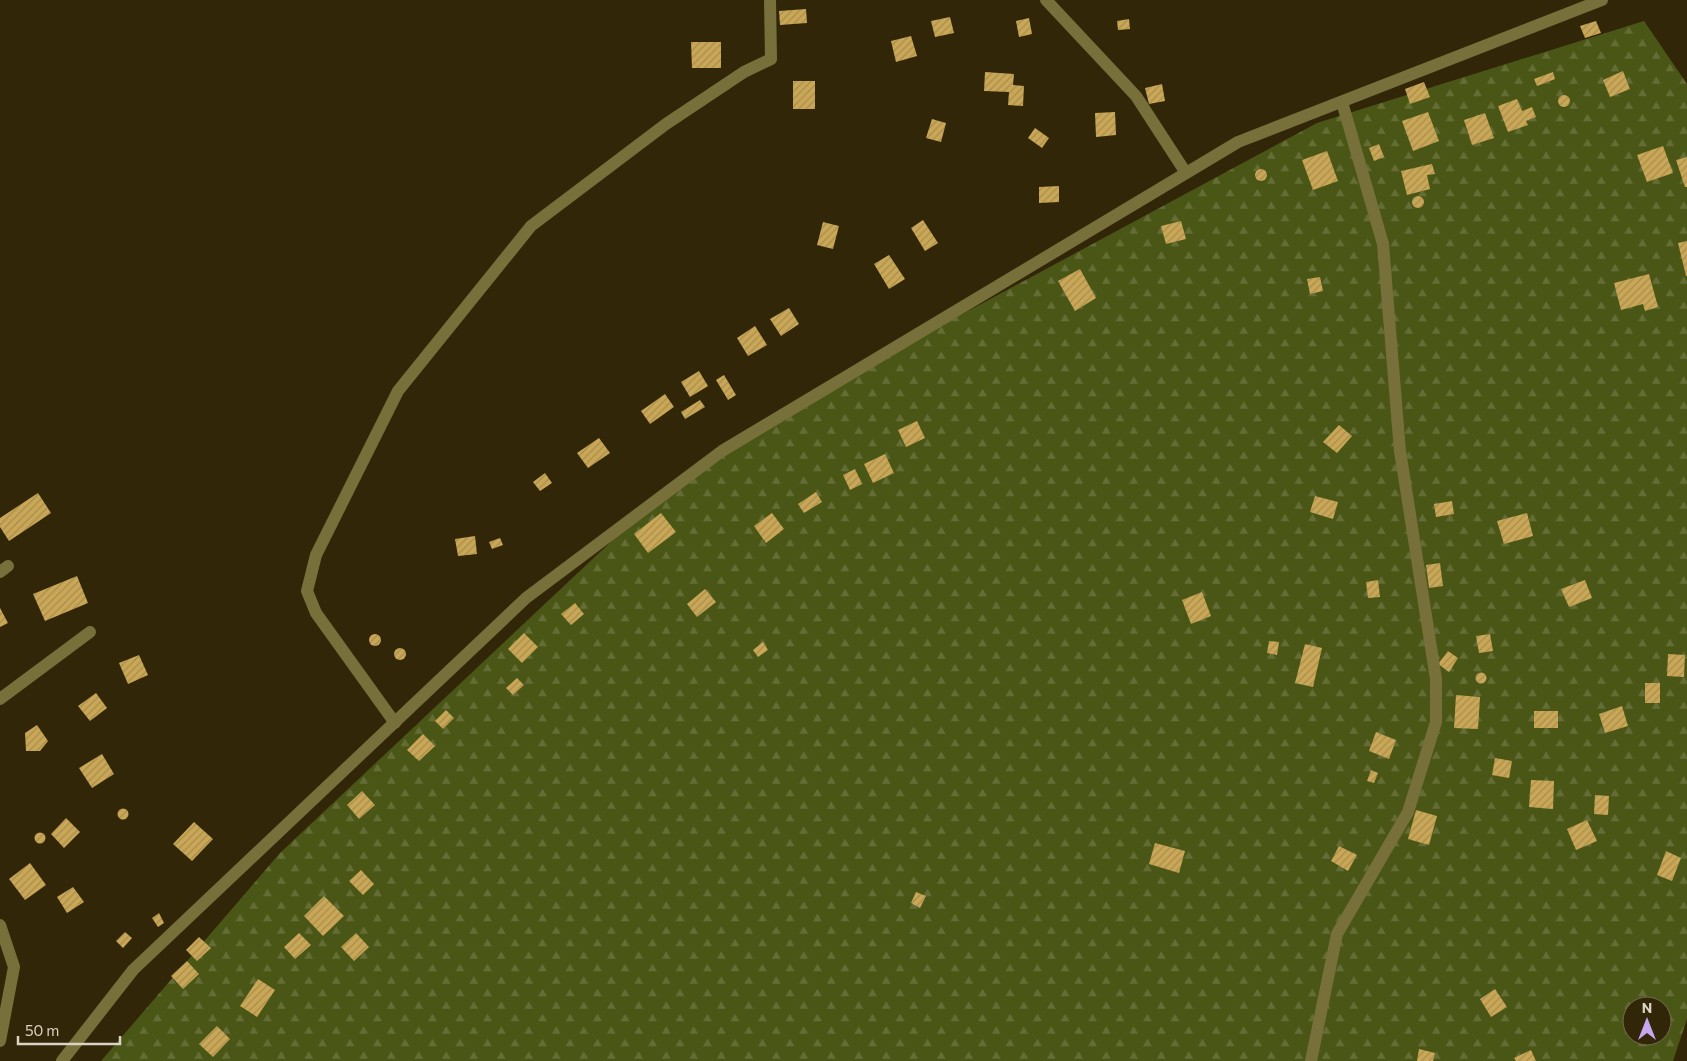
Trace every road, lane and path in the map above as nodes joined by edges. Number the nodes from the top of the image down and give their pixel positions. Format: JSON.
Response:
{"nodes":[{"id":1,"x":770,"y":0,"type":"edge"},
{"id":2,"x":1046,"y":0,"type":"edge"},
{"id":3,"x":1602,"y":0,"type":"edge"},
{"id":4,"x":1342,"y":102,"type":"junction"},
{"id":5,"x":1186,"y":173,"type":"junction"},
{"id":6,"x":90,"y":632,"type":"dead end"},
{"id":7,"x":0,"y":699,"type":"edge"},
{"id":8,"x":394,"y":723,"type":"junction"},
{"id":9,"x":0,"y":925,"type":"edge"},
{"id":10,"x":0,"y":1041,"type":"edge"},
{"id":11,"x":62,"y":1061,"type":"edge"},
{"id":12,"x":1311,"y":1061,"type":"edge"}],
"edges":[{"from":1,"to":8,"type":"street"},
{"from":2,"to":5,"type":"street"},
{"from":3,"to":4,"type":"street"},
{"from":4,"to":5,"type":"street"},
{"from":4,"to":12,"type":"street"},
{"from":5,"to":8,"type":"street"},
{"from":6,"to":7,"type":"street"},
{"from":8,"to":11,"type":"street"},
{"from":9,"to":10,"type":"street"}]}
